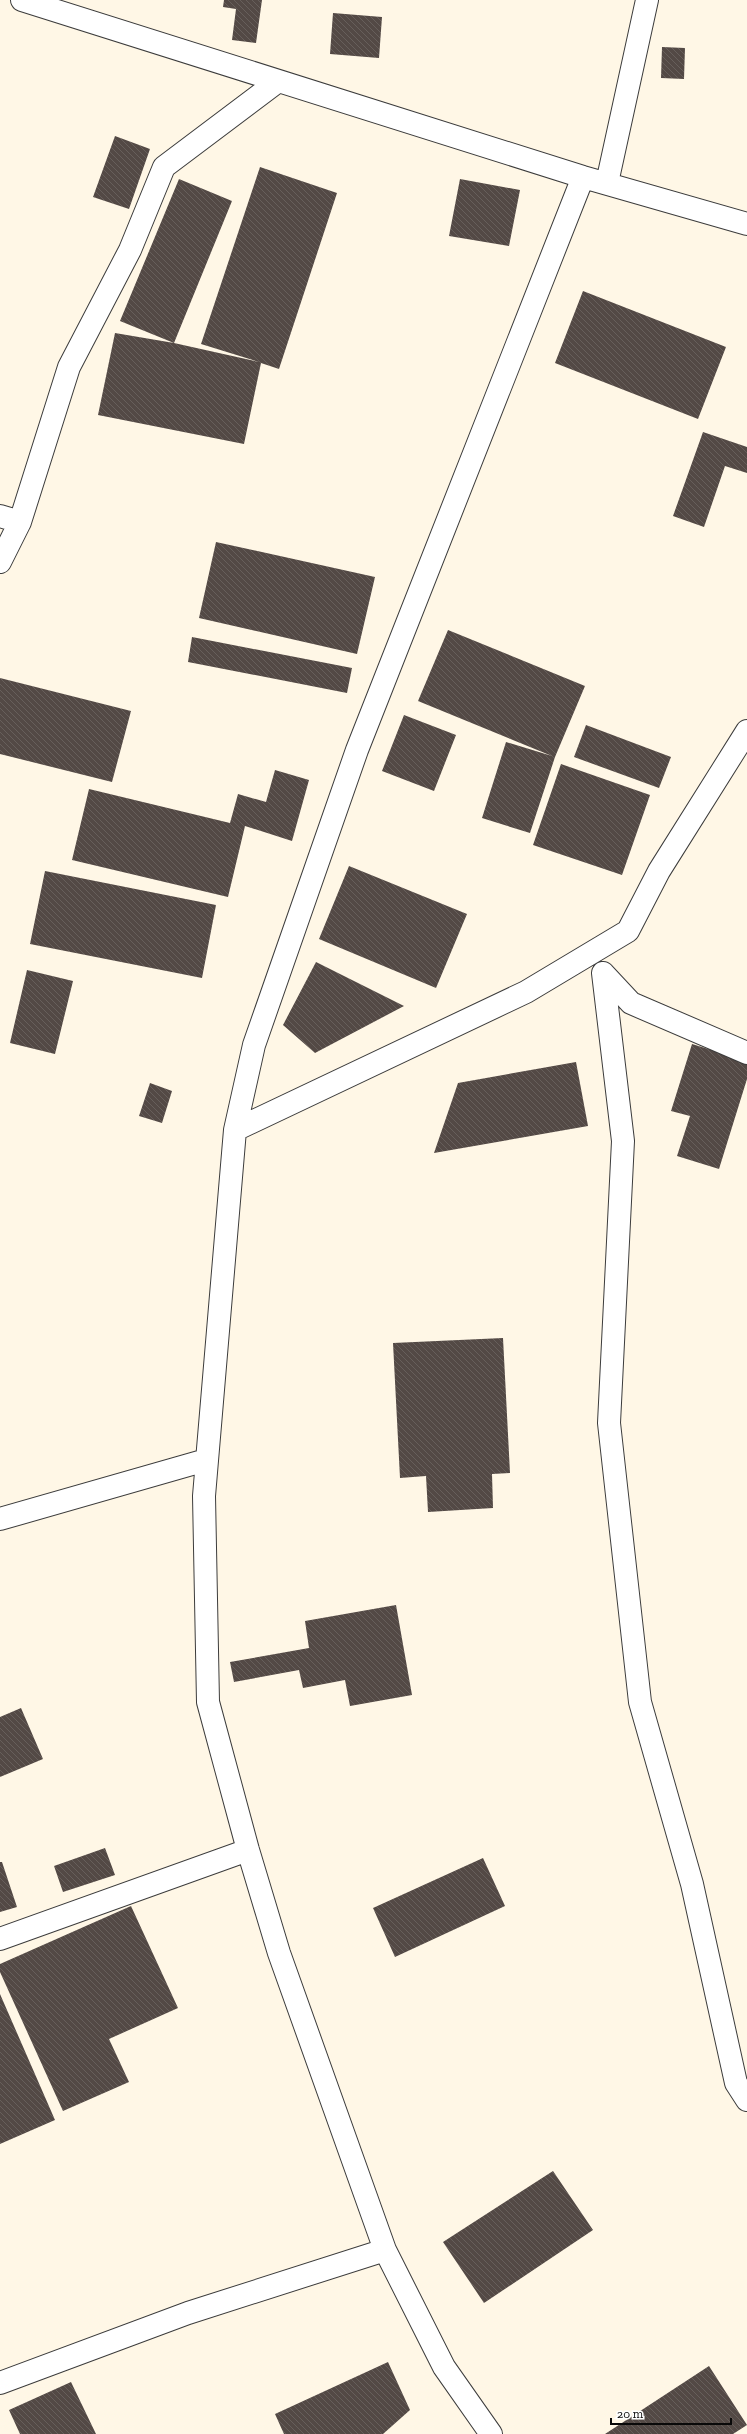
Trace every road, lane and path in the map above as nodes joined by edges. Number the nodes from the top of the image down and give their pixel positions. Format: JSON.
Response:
{"nodes":[{"id":1,"x":22,"y":0,"type":"edge"},
{"id":2,"x":648,"y":0,"type":"edge"},
{"id":3,"x":278,"y":82,"type":"junction"},
{"id":4,"x":583,"y":177,"type":"junction"},
{"id":5,"x":607,"y":183,"type":"junction"},
{"id":6,"x":747,"y":224,"type":"edge"},
{"id":7,"x":10,"y":519,"type":"edge"},
{"id":8,"x":0,"y":562,"type":"edge"},
{"id":9,"x":747,"y":731,"type":"edge"},
{"id":10,"x":747,"y":1053,"type":"edge"},
{"id":11,"x":235,"y":1130,"type":"junction"},
{"id":12,"x":206,"y":1460,"type":"junction"},
{"id":13,"x":0,"y":1519,"type":"edge"},
{"id":14,"x":248,"y":1850,"type":"junction"},
{"id":15,"x":0,"y":1939,"type":"edge"},
{"id":16,"x":747,"y":2100,"type":"edge"},
{"id":17,"x":385,"y":2250,"type":"junction"},
{"id":18,"x":0,"y":2383,"type":"edge"},
{"id":19,"x":491,"y":2434,"type":"edge"}],
"edges":[{"from":1,"to":3,"type":"street"},
{"from":2,"to":5,"type":"street"},
{"from":3,"to":4,"type":"street"},
{"from":3,"to":7,"type":"street"},
{"from":4,"to":5,"type":"street"},
{"from":4,"to":11,"type":"street"},
{"from":5,"to":6,"type":"street"},
{"from":7,"to":8,"type":"street"},
{"from":9,"to":11,"type":"street"},
{"from":10,"to":16,"type":"street"},
{"from":11,"to":12,"type":"street"},
{"from":12,"to":13,"type":"street"},
{"from":12,"to":14,"type":"street"},
{"from":14,"to":15,"type":"street"},
{"from":14,"to":17,"type":"street"},
{"from":17,"to":18,"type":"street"},
{"from":17,"to":19,"type":"street"}]}
